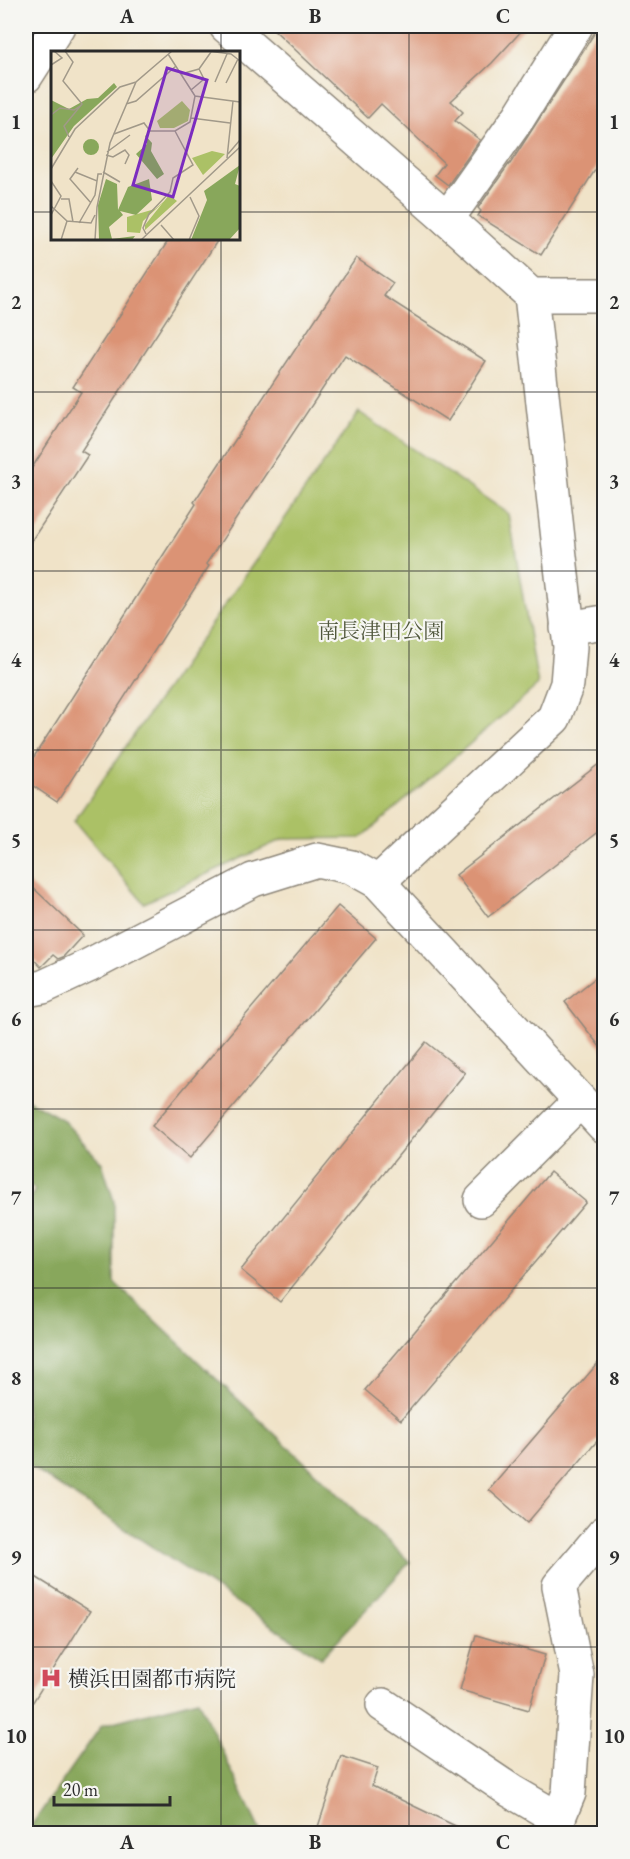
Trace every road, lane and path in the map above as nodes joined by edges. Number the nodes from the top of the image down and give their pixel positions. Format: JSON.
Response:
{"nodes":[{"id":1,"x":58,"y":26,"type":"edge"},
{"id":2,"x":576,"y":26,"type":"edge"},
{"id":3,"x":235,"y":28,"type":"edge"},
{"id":4,"x":26,"y":76,"type":"edge"},
{"id":5,"x":447,"y":219,"type":"junction"},
{"id":6,"x":604,"y":295,"type":"edge"},
{"id":7,"x":531,"y":296,"type":"junction"},
{"id":8,"x":604,"y":622,"type":"edge"},
{"id":9,"x":567,"y":628,"type":"junction"},
{"id":10,"x":378,"y":882,"type":"junction"},
{"id":11,"x":26,"y":990,"type":"edge"},
{"id":12,"x":580,"y":1101,"type":"junction"},
{"id":13,"x":604,"y":1126,"type":"edge"},
{"id":14,"x":481,"y":1200,"type":"dead end"},
{"id":15,"x":604,"y":1533,"type":"edge"},
{"id":16,"x":383,"y":1705,"type":"dead end"},
{"id":17,"x":555,"y":1826,"type":"edge"}],
"edges":[{"from":1,"to":4,"type":"street"},
{"from":2,"to":5,"type":"street"},
{"from":3,"to":5,"type":"street"},
{"from":5,"to":7,"type":"street"},
{"from":6,"to":7,"type":"street"},
{"from":7,"to":9,"type":"street"},
{"from":8,"to":9,"type":"street"},
{"from":9,"to":10,"type":"street"},
{"from":10,"to":11,"type":"street"},
{"from":10,"to":12,"type":"street"},
{"from":12,"to":13,"type":"street"},
{"from":12,"to":14,"type":"street"},
{"from":15,"to":17,"type":"street"},
{"from":16,"to":17,"type":"street"}]}
